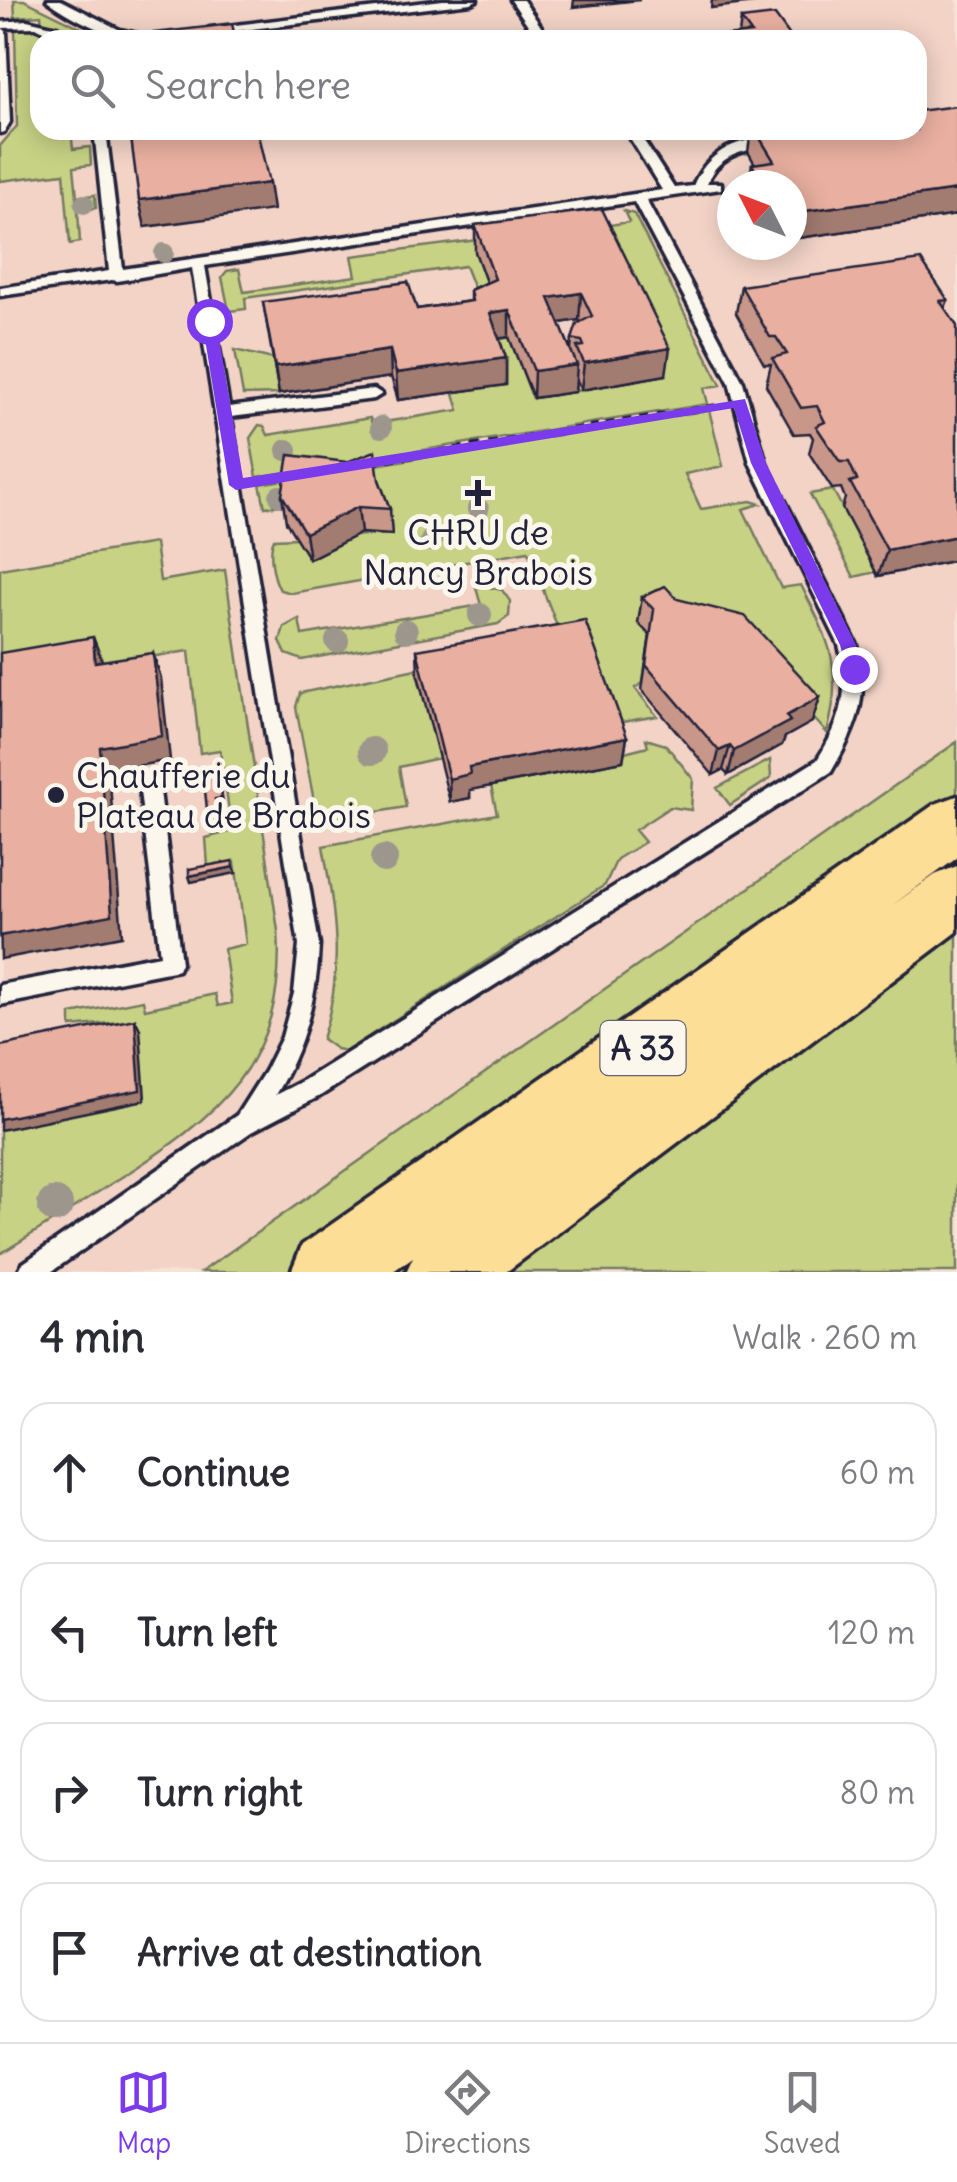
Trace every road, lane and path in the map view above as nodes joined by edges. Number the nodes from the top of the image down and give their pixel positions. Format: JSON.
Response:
{"nodes":[{"id":1,"x":54,"y":0,"type":"edge"},
{"id":2,"x":470,"y":0,"type":"edge"},
{"id":3,"x":518,"y":0,"type":"edge"},
{"id":4,"x":0,"y":28,"type":"edge"},
{"id":5,"x":58,"y":30,"type":"edge"},
{"id":6,"x":114,"y":30,"type":"edge"},
{"id":7,"x":221,"y":30,"type":"edge"},
{"id":8,"x":538,"y":30,"type":"edge"},
{"id":9,"x":0,"y":129,"type":"edge"},
{"id":10,"x":101,"y":140,"type":"edge"},
{"id":11,"x":638,"y":140,"type":"edge"},
{"id":12,"x":784,"y":140,"type":"edge"},
{"id":13,"x":716,"y":186,"type":"dead end"},
{"id":14,"x":698,"y":189,"type":"junction"},
{"id":15,"x":670,"y":194,"type":"junction"},
{"id":16,"x":638,"y":198,"type":"junction"},
{"id":17,"x":198,"y":263,"type":"junction"},
{"id":18,"x":118,"y":276,"type":"junction"},
{"id":19,"x":0,"y":292,"type":"edge"},
{"id":20,"x":374,"y":394,"type":"dead end"},
{"id":21,"x":740,"y":402,"type":"junction"},
{"id":22,"x":224,"y":413,"type":"junction"},
{"id":23,"x":352,"y":466,"type":"edge"},
{"id":24,"x":294,"y":475,"type":"edge"},
{"id":25,"x":236,"y":485,"type":"junction"},
{"id":26,"x":150,"y":791,"type":"dead end"},
{"id":27,"x":957,"y":823,"type":"edge"},
{"id":28,"x":957,"y":895,"type":"edge"},
{"id":29,"x":0,"y":995,"type":"edge"},
{"id":30,"x":243,"y":1124,"type":"junction"},
{"id":31,"x":30,"y":1272,"type":"edge"},
{"id":32,"x":329,"y":1272,"type":"edge"},
{"id":33,"x":444,"y":1272,"type":"edge"}],
"edges":[{"from":1,"to":6,"type":"lane"},
{"from":2,"to":7,"type":"lane"},
{"from":3,"to":8,"type":"lane"},
{"from":4,"to":5,"type":"lane"},
{"from":4,"to":9,"type":"lane"},
{"from":10,"to":18,"type":"lane"},
{"from":11,"to":15,"type":"lane"},
{"from":12,"to":14,"type":"lane"},
{"from":13,"to":14,"type":"lane"},
{"from":14,"to":15,"type":"lane"},
{"from":15,"to":16,"type":"lane"},
{"from":16,"to":17,"type":"lane"},
{"from":16,"to":21,"type":"lane"},
{"from":17,"to":18,"type":"lane"},
{"from":17,"to":22,"type":"lane"},
{"from":18,"to":19,"type":"lane"},
{"from":20,"to":22,"type":"lane"},
{"from":21,"to":23,"type":"path"},
{"from":21,"to":30,"type":"lane"},
{"from":22,"to":25,"type":"lane"},
{"from":24,"to":25,"type":"path"},
{"from":25,"to":30,"type":"lane"},
{"from":26,"to":29,"type":"lane"},
{"from":27,"to":32,"type":"highway","number":"A 33"},
{"from":28,"to":33,"type":"highway","number":"A 33"},
{"from":30,"to":31,"type":"lane"}]}
